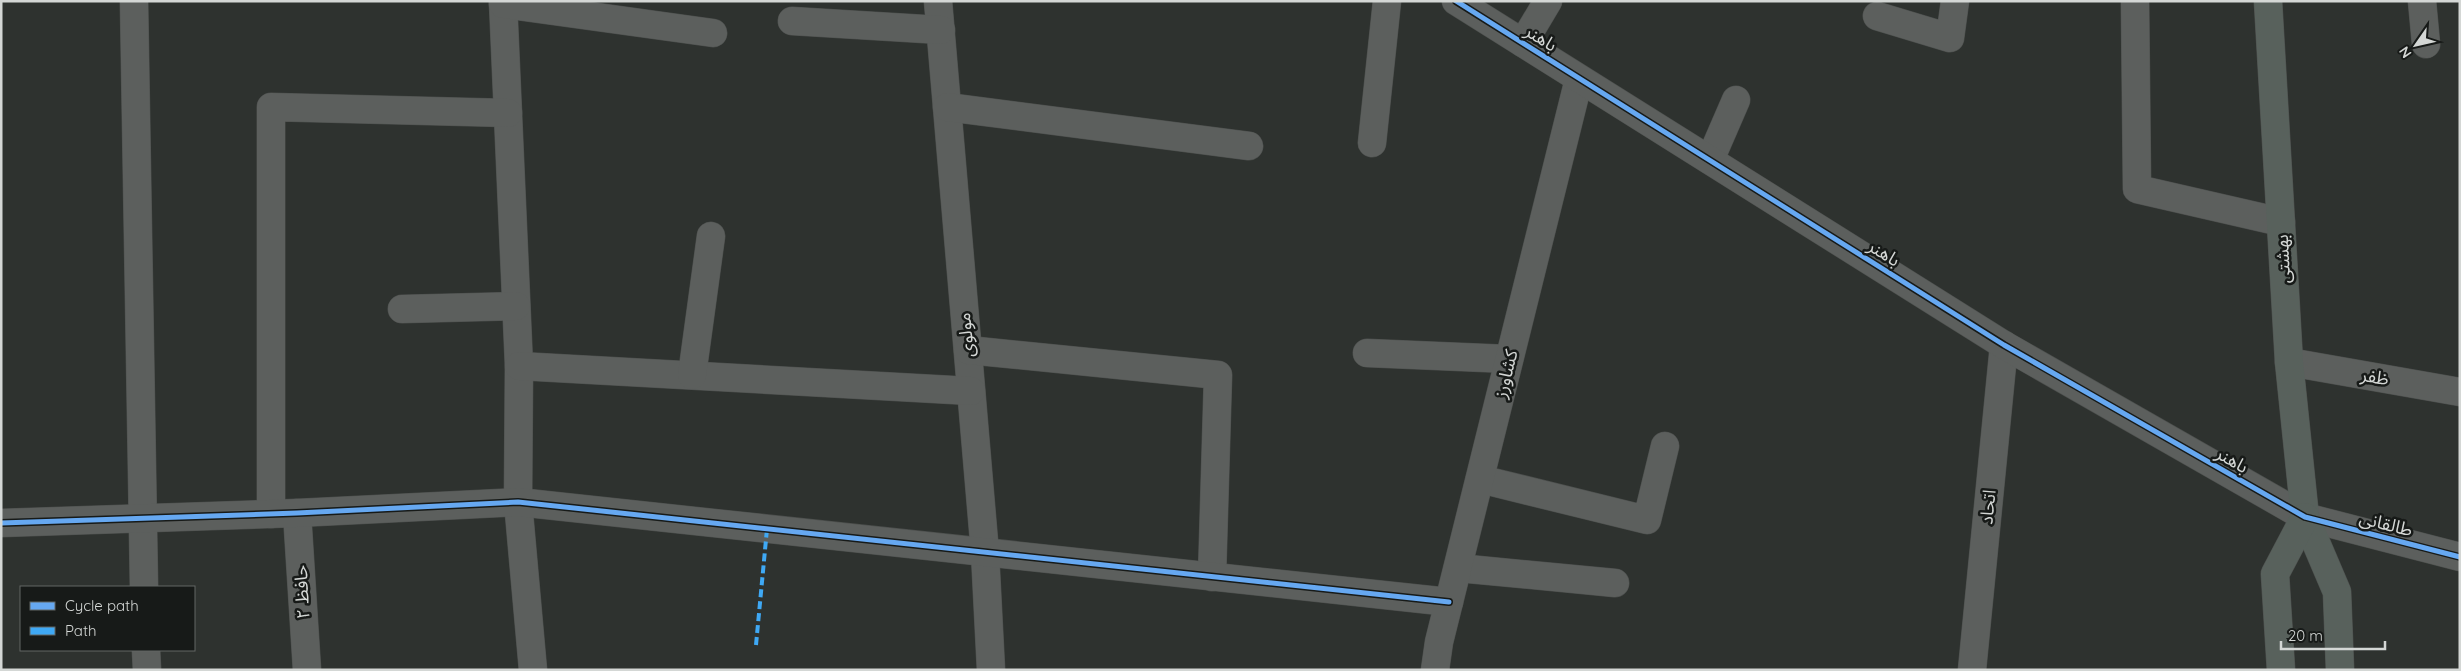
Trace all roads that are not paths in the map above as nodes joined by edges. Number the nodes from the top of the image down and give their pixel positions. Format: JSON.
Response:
{"nodes":[{"id":1,"x":134,"y":1,"type":"edge"},
{"id":2,"x":938,"y":1,"type":"edge"},
{"id":3,"x":1387,"y":1,"type":"edge"},
{"id":4,"x":1456,"y":1,"type":"edge"},
{"id":5,"x":1548,"y":1,"type":"edge"},
{"id":6,"x":1955,"y":1,"type":"edge"},
{"id":7,"x":2135,"y":1,"type":"edge"},
{"id":8,"x":2268,"y":1,"type":"edge"},
{"id":9,"x":2422,"y":1,"type":"edge"},
{"id":10,"x":503,"y":2,"type":"edge"},
{"id":11,"x":1877,"y":16,"type":"dead end"},
{"id":12,"x":792,"y":22,"type":"dead end"},
{"id":13,"x":941,"y":30,"type":"junction"},
{"id":14,"x":713,"y":33,"type":"dead end"},
{"id":15,"x":1523,"y":43,"type":"junction"},
{"id":16,"x":2426,"y":44,"type":"dead end"},
{"id":17,"x":1579,"y":79,"type":"junction"},
{"id":18,"x":1736,"y":100,"type":"dead end"},
{"id":19,"x":947,"y":107,"type":"junction"},
{"id":20,"x":508,"y":113,"type":"junction"},
{"id":21,"x":1372,"y":143,"type":"dead end"},
{"id":22,"x":1249,"y":146,"type":"dead end"},
{"id":23,"x":1710,"y":160,"type":"junction"},
{"id":24,"x":2281,"y":222,"type":"junction"},
{"id":25,"x":711,"y":236,"type":"dead end"},
{"id":26,"x":516,"y":306,"type":"junction"},
{"id":27,"x":402,"y":309,"type":"dead end"},
{"id":28,"x":2004,"y":345,"type":"junction"},
{"id":29,"x":968,"y":350,"type":"junction"},
{"id":30,"x":1366,"y":353,"type":"dead end"},
{"id":31,"x":1509,"y":359,"type":"junction"},
{"id":32,"x":2289,"y":362,"type":"junction"},
{"id":33,"x":519,"y":366,"type":"junction"},
{"id":34,"x":692,"y":375,"type":"junction"},
{"id":35,"x":971,"y":391,"type":"junction"},
{"id":36,"x":2460,"y":392,"type":"edge"},
{"id":37,"x":1665,"y":446,"type":"dead end"},
{"id":38,"x":1480,"y":479,"type":"junction"},
{"id":39,"x":518,"y":502,"type":"junction"},
{"id":40,"x":284,"y":514,"type":"junction"},
{"id":41,"x":2305,"y":517,"type":"junction"},
{"id":42,"x":142,"y":518,"type":"junction"},
{"id":43,"x":1,"y":523,"type":"edge"},
{"id":44,"x":985,"y":553,"type":"junction"},
{"id":45,"x":2460,"y":557,"type":"edge"},
{"id":46,"x":1458,"y":568,"type":"junction"},
{"id":47,"x":1212,"y":577,"type":"junction"},
{"id":48,"x":1614,"y":583,"type":"dead end"},
{"id":49,"x":144,"y":586,"type":"edge"},
{"id":50,"x":1449,"y":602,"type":"junction"},
{"id":51,"x":146,"y":651,"type":"edge"},
{"id":52,"x":147,"y":670,"type":"edge"},
{"id":53,"x":307,"y":670,"type":"edge"},
{"id":54,"x":532,"y":670,"type":"edge"},
{"id":55,"x":991,"y":670,"type":"edge"},
{"id":56,"x":1435,"y":670,"type":"edge"},
{"id":57,"x":1972,"y":670,"type":"edge"},
{"id":58,"x":2281,"y":670,"type":"edge"},
{"id":59,"x":2340,"y":670,"type":"edge"}],
"edges":[{"from":1,"to":42,"type":"street"},
{"from":2,"to":13,"type":"street","name":"مولوی"},
{"from":3,"to":21,"type":"street"},
{"from":4,"to":15,"type":"street","name":"باهنر"},
{"from":5,"to":15,"type":"street"},
{"from":6,"to":11,"type":"street"},
{"from":7,"to":24,"type":"street"},
{"from":8,"to":24,"type":"main road","name":"بهشتی"},
{"from":9,"to":16,"type":"street"},
{"from":10,"to":14,"type":"street"},
{"from":10,"to":20,"type":"street"},
{"from":12,"to":13,"type":"street"},
{"from":13,"to":19,"type":"street","name":"مولوی"},
{"from":15,"to":17,"type":"street","name":"باهنر"},
{"from":17,"to":23,"type":"street","name":"باهنر"},
{"from":17,"to":31,"type":"street","name":"کشاورز"},
{"from":18,"to":23,"type":"street"},
{"from":19,"to":22,"type":"street"},
{"from":19,"to":29,"type":"street","name":"مولوی"},
{"from":20,"to":26,"type":"street"},
{"from":20,"to":40,"type":"street","name":"حافظ ۲"},
{"from":23,"to":28,"type":"street","name":"باهنر"},
{"from":24,"to":32,"type":"main road","name":"بهشتی"},
{"from":25,"to":34,"type":"street"},
{"from":26,"to":27,"type":"street"},
{"from":26,"to":33,"type":"street"},
{"from":28,"to":41,"type":"street","name":"باهنر"},
{"from":28,"to":57,"type":"street","name":"اتحاد"},
{"from":29,"to":35,"type":"street","name":"مولوی"},
{"from":29,"to":47,"type":"street"},
{"from":30,"to":31,"type":"street"},
{"from":31,"to":38,"type":"street","name":"کشاورز"},
{"from":32,"to":36,"type":"street","name":"ظفر"},
{"from":32,"to":41,"type":"main road","name":"بهشتی"},
{"from":33,"to":34,"type":"street"},
{"from":33,"to":39,"type":"street"},
{"from":34,"to":35,"type":"street"},
{"from":35,"to":44,"type":"street","name":"مولوی"},
{"from":37,"to":38,"type":"street"},
{"from":38,"to":46,"type":"street","name":"کشاورز"},
{"from":39,"to":40,"type":"street"},
{"from":39,"to":44,"type":"street"},
{"from":39,"to":54,"type":"street"},
{"from":40,"to":42,"type":"street"},
{"from":40,"to":53,"type":"street","name":"حافظ ۲"},
{"from":41,"to":45,"type":"street","name":"طالقانی"},
{"from":41,"to":58,"type":"main road"},
{"from":41,"to":59,"type":"main road","name":"بهشتی"},
{"from":42,"to":43,"type":"street"},
{"from":42,"to":49,"type":"street"},
{"from":44,"to":47,"type":"street"},
{"from":44,"to":55,"type":"street","name":"مولوی"},
{"from":46,"to":48,"type":"street"},
{"from":46,"to":50,"type":"street","name":"کشاورز"},
{"from":47,"to":50,"type":"street"},
{"from":50,"to":56,"type":"street","name":"کشاورز"},
{"from":51,"to":52,"type":"street"}]}
